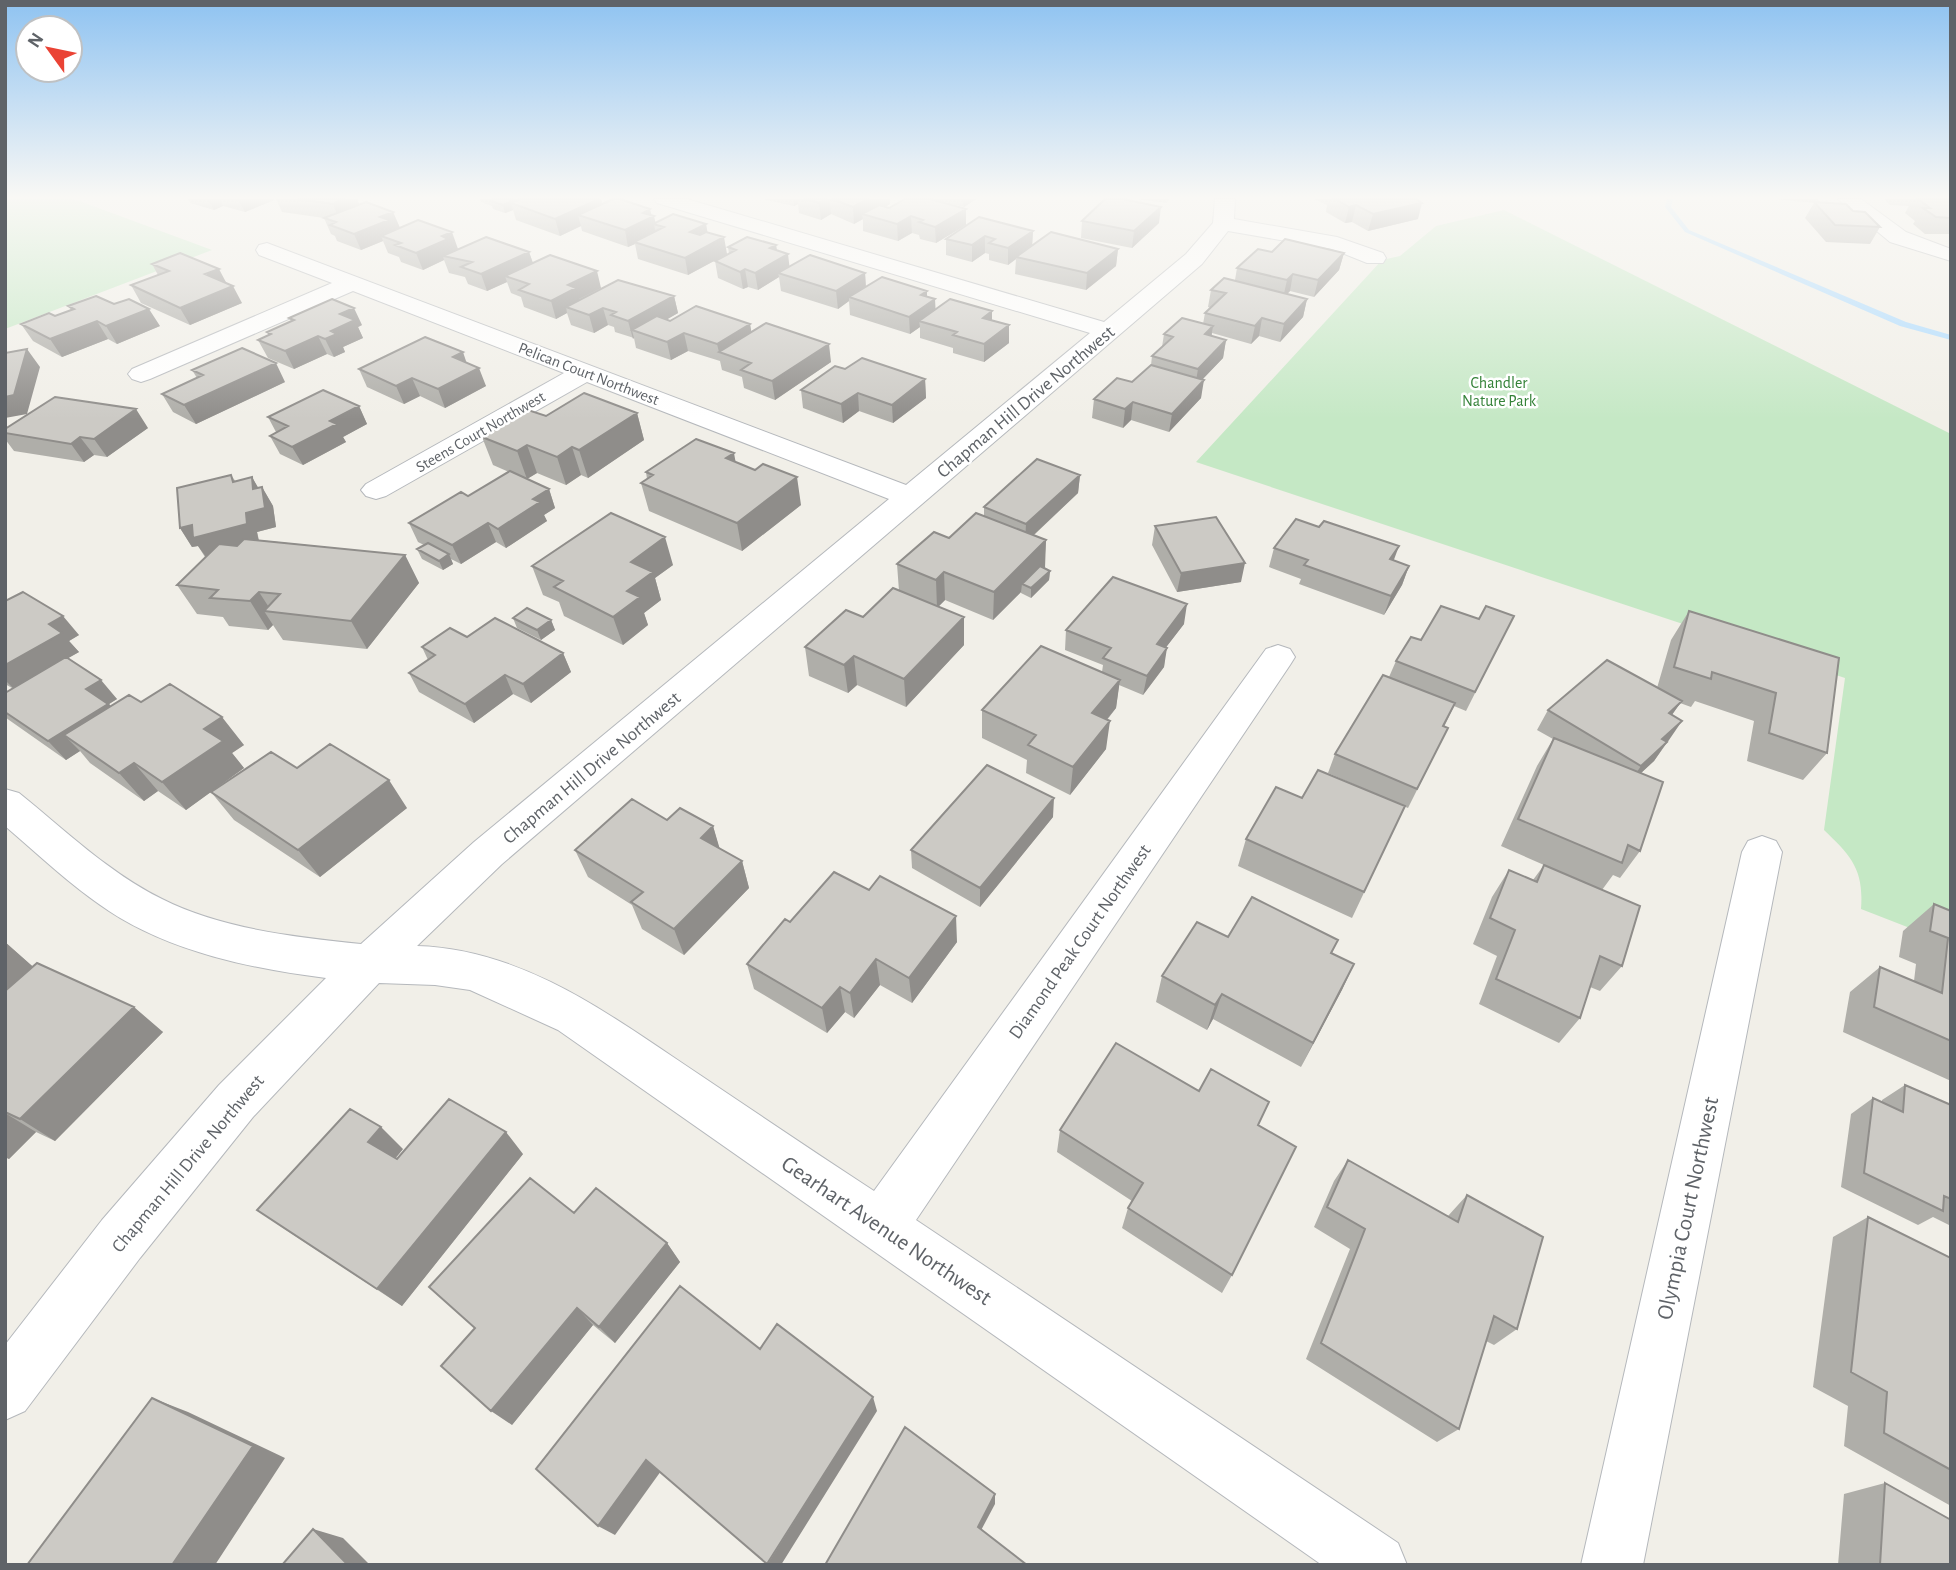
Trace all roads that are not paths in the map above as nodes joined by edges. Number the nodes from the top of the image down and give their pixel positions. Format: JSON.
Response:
{"nodes":[{"id":1,"x":326,"y":272,"type":"edge"},
{"id":2,"x":911,"y":272,"type":"edge"},
{"id":3,"x":1178,"y":272,"type":"edge"},
{"id":4,"x":352,"y":282,"type":"junction"},
{"id":5,"x":1109,"y":331,"type":"junction"},
{"id":6,"x":585,"y":372,"type":"junction"},
{"id":7,"x":141,"y":374,"type":"dead end"},
{"id":8,"x":376,"y":490,"type":"dead end"},
{"id":9,"x":911,"y":497,"type":"junction"},
{"id":10,"x":1278,"y":657,"type":"dead end"},
{"id":11,"x":5,"y":804,"type":"edge"},
{"id":12,"x":1762,"y":852,"type":"dead end"},
{"id":13,"x":370,"y":964,"type":"junction"},
{"id":14,"x":881,"y":1225,"type":"junction"},
{"id":15,"x":5,"y":1391,"type":"edge"},
{"id":16,"x":1376,"y":1565,"type":"edge"},
{"id":17,"x":1612,"y":1565,"type":"edge"}],
"edges":[{"from":1,"to":4,"type":"street","name":"Pelican Court Northwest"},
{"from":2,"to":5,"type":"street"},
{"from":3,"to":5,"type":"street","name":"Chapman Hill Drive Northwest"},
{"from":4,"to":6,"type":"street","name":"Pelican Court Northwest"},
{"from":4,"to":7,"type":"street"},
{"from":5,"to":9,"type":"street","name":"Chapman Hill Drive Northwest"},
{"from":6,"to":8,"type":"street","name":"Steens Court Northwest"},
{"from":6,"to":9,"type":"street","name":"Pelican Court Northwest"},
{"from":9,"to":13,"type":"street","name":"Chapman Hill Drive Northwest"},
{"from":10,"to":14,"type":"street","name":"Diamond Peak Court Northwest"},
{"from":11,"to":13,"type":"street","name":"Gearhart Avenue Northwest"},
{"from":12,"to":17,"type":"street","name":"Olympia Court Northwest"},
{"from":13,"to":14,"type":"street","name":"Gearhart Avenue Northwest"},
{"from":13,"to":15,"type":"street","name":"Chapman Hill Drive Northwest"},
{"from":14,"to":16,"type":"street","name":"Gearhart Avenue Northwest"}]}
